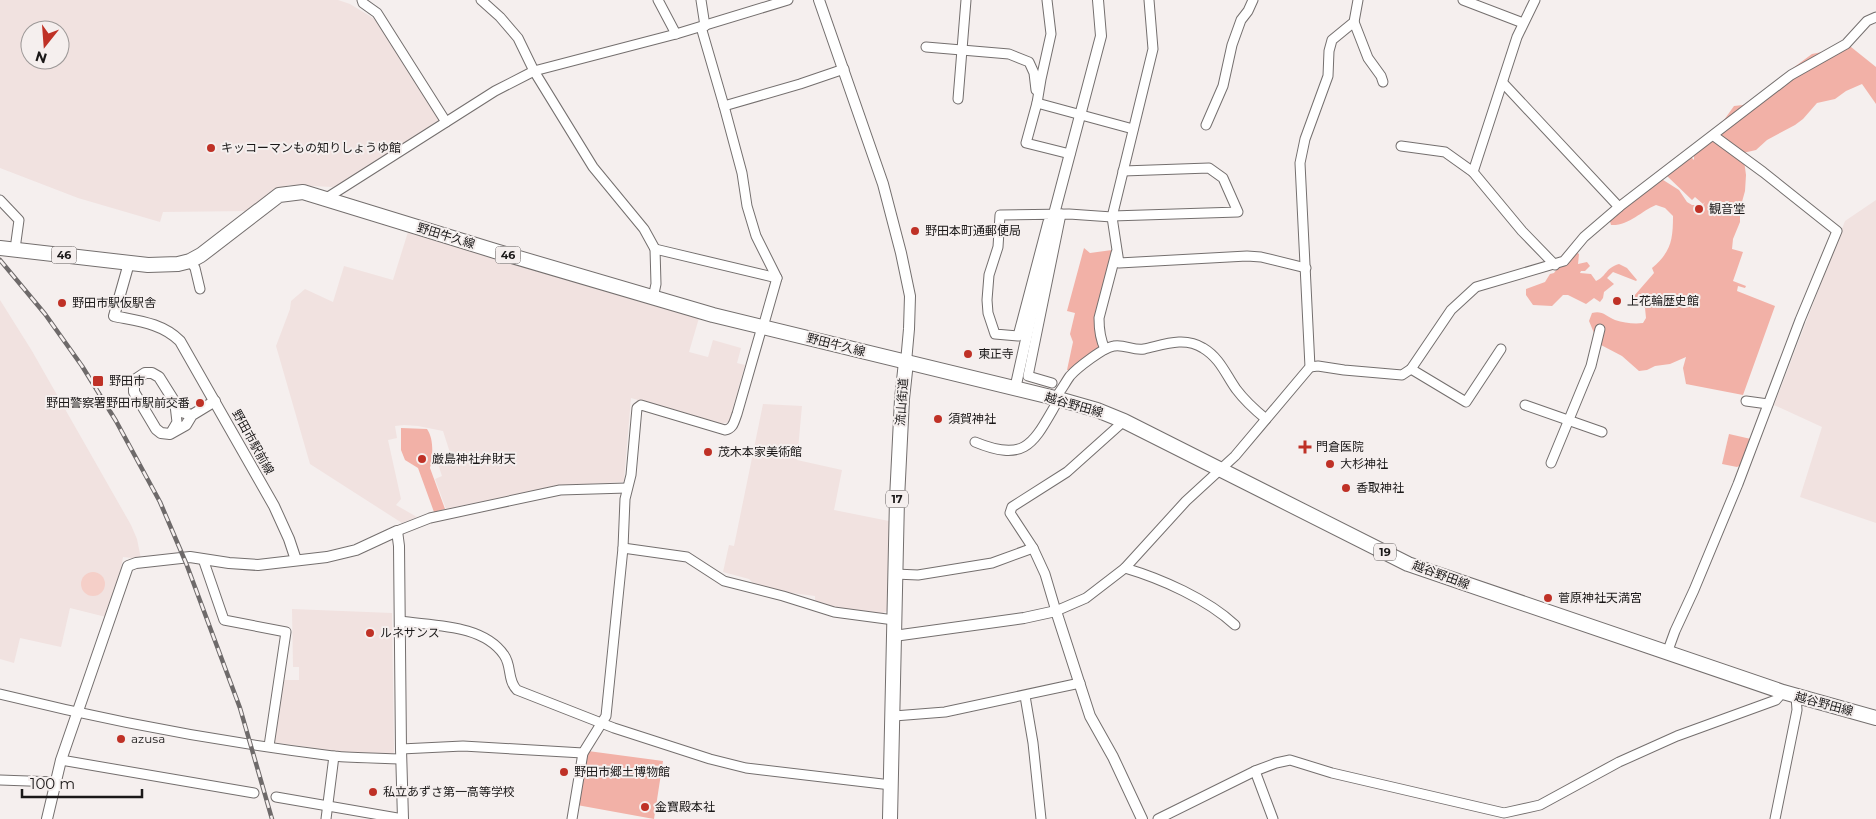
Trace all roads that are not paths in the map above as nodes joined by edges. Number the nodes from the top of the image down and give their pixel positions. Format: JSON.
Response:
{"nodes":[{"id":1,"x":362,"y":0,"type":"edge"},
{"id":2,"x":481,"y":0,"type":"edge"},
{"id":3,"x":658,"y":0,"type":"edge"},
{"id":4,"x":701,"y":0,"type":"edge"},
{"id":5,"x":788,"y":0,"type":"edge"},
{"id":6,"x":820,"y":0,"type":"edge"},
{"id":7,"x":966,"y":0,"type":"edge"},
{"id":8,"x":1047,"y":0,"type":"edge"},
{"id":9,"x":1098,"y":0,"type":"edge"},
{"id":10,"x":1149,"y":0,"type":"edge"},
{"id":11,"x":1253,"y":0,"type":"edge"},
{"id":12,"x":1358,"y":0,"type":"edge"},
{"id":13,"x":1464,"y":0,"type":"edge"},
{"id":14,"x":1535,"y":0,"type":"edge"},
{"id":15,"x":1876,"y":17,"type":"edge"},
{"id":16,"x":1354,"y":22,"type":"junction"},
{"id":17,"x":1523,"y":23,"type":"junction"},
{"id":18,"x":703,"y":27,"type":"junction"},
{"id":19,"x":676,"y":34,"type":"junction"},
{"id":20,"x":926,"y":46,"type":"dead end"},
{"id":21,"x":962,"y":49,"type":"junction"},
{"id":22,"x":844,"y":69,"type":"junction"},
{"id":23,"x":534,"y":71,"type":"junction"},
{"id":24,"x":1383,"y":82,"type":"dead end"},
{"id":25,"x":1503,"y":84,"type":"junction"},
{"id":26,"x":958,"y":99,"type":"dead end"},
{"id":27,"x":1038,"y":100,"type":"junction"},
{"id":28,"x":724,"y":106,"type":"junction"},
{"id":29,"x":1081,"y":114,"type":"junction"},
{"id":30,"x":446,"y":122,"type":"junction"},
{"id":31,"x":1206,"y":125,"type":"dead end"},
{"id":32,"x":1133,"y":129,"type":"junction"},
{"id":33,"x":1714,"y":136,"type":"junction"},
{"id":34,"x":1401,"y":146,"type":"dead end"},
{"id":35,"x":1070,"y":154,"type":"junction"},
{"id":36,"x":1123,"y":171,"type":"junction"},
{"id":37,"x":1473,"y":172,"type":"junction"},
{"id":38,"x":325,"y":199,"type":"junction"},
{"id":39,"x":0,"y":200,"type":"edge"},
{"id":40,"x":1619,"y":206,"type":"junction"},
{"id":41,"x":1055,"y":214,"type":"junction"},
{"id":42,"x":1112,"y":217,"type":"junction"},
{"id":43,"x":0,"y":248,"type":"edge"},
{"id":44,"x":15,"y":249,"type":"junction"},
{"id":45,"x":655,"y":249,"type":"junction"},
{"id":46,"x":1117,"y":250,"type":"junction"},
{"id":47,"x":190,"y":261,"type":"junction"},
{"id":48,"x":129,"y":263,"type":"junction"},
{"id":49,"x":1555,"y":265,"type":"junction"},
{"id":50,"x":1306,"y":268,"type":"junction"},
{"id":51,"x":777,"y":278,"type":"junction"},
{"id":52,"x":200,"y":289,"type":"dead end"},
{"id":53,"x":653,"y":298,"type":"junction"},
{"id":54,"x":762,"y":327,"type":"junction"},
{"id":55,"x":1600,"y":329,"type":"dead end"},
{"id":56,"x":1106,"y":349,"type":"junction"},
{"id":57,"x":1501,"y":349,"type":"dead end"},
{"id":58,"x":906,"y":362,"type":"junction"},
{"id":59,"x":1310,"y":367,"type":"junction"},
{"id":60,"x":1411,"y":369,"type":"junction"},
{"id":61,"x":1052,"y":383,"type":"dead end"},
{"id":62,"x":1015,"y":389,"type":"junction"},
{"id":63,"x":1057,"y":399,"type":"junction"},
{"id":64,"x":215,"y":401,"type":"junction"},
{"id":65,"x":1746,"y":401,"type":"dead end"},
{"id":66,"x":1768,"y":404,"type":"junction"},
{"id":67,"x":175,"y":405,"type":"junction"},
{"id":68,"x":1525,"y":405,"type":"dead end"},
{"id":69,"x":192,"y":415,"type":"junction"},
{"id":70,"x":1266,"y":419,"type":"junction"},
{"id":71,"x":1567,"y":420,"type":"junction"},
{"id":72,"x":1124,"y":421,"type":"junction"},
{"id":73,"x":1602,"y":432,"type":"dead end"},
{"id":74,"x":170,"y":434,"type":"junction"},
{"id":75,"x":975,"y":442,"type":"dead end"},
{"id":76,"x":1551,"y":463,"type":"dead end"},
{"id":77,"x":1220,"y":468,"type":"junction"},
{"id":78,"x":627,"y":488,"type":"junction"},
{"id":79,"x":397,"y":531,"type":"junction"},
{"id":80,"x":623,"y":548,"type":"junction"},
{"id":81,"x":1032,"y":548,"type":"junction"},
{"id":82,"x":203,"y":559,"type":"junction"},
{"id":83,"x":296,"y":560,"type":"junction"},
{"id":84,"x":1125,"y":568,"type":"junction"},
{"id":85,"x":896,"y":574,"type":"junction"},
{"id":86,"x":1056,"y":611,"type":"junction"},
{"id":87,"x":894,"y":620,"type":"junction"},
{"id":88,"x":400,"y":621,"type":"junction"},
{"id":89,"x":1235,"y":625,"type":"dead end"},
{"id":90,"x":894,"y":636,"type":"junction"},
{"id":91,"x":1668,"y":653,"type":"junction"},
{"id":92,"x":1080,"y":683,"type":"junction"},
{"id":93,"x":0,"y":694,"type":"edge"},
{"id":94,"x":1790,"y":694,"type":"junction"},
{"id":95,"x":1025,"y":696,"type":"junction"},
{"id":96,"x":76,"y":713,"type":"junction"},
{"id":97,"x":894,"y":716,"type":"junction"},
{"id":98,"x":1876,"y":718,"type":"edge"},
{"id":99,"x":601,"y":722,"type":"junction"},
{"id":100,"x":269,"y":746,"type":"junction"},
{"id":101,"x":401,"y":749,"type":"junction"},
{"id":102,"x":583,"y":753,"type":"junction"},
{"id":103,"x":334,"y":756,"type":"junction"},
{"id":104,"x":62,"y":760,"type":"junction"},
{"id":105,"x":401,"y":760,"type":"junction"},
{"id":106,"x":1254,"y":772,"type":"junction"},
{"id":107,"x":0,"y":780,"type":"edge"},
{"id":108,"x":56,"y":782,"type":"junction"},
{"id":109,"x":891,"y":784,"type":"junction"},
{"id":110,"x":254,"y":793,"type":"dead end"},
{"id":111,"x":276,"y":796,"type":"dead end"},
{"id":112,"x":327,"y":806,"type":"junction"},
{"id":113,"x":1503,"y":816,"type":"edge"},
{"id":114,"x":47,"y":819,"type":"edge"},
{"id":115,"x":326,"y":819,"type":"edge"},
{"id":116,"x":403,"y":819,"type":"edge"},
{"id":117,"x":572,"y":819,"type":"edge"},
{"id":118,"x":890,"y":819,"type":"edge"},
{"id":119,"x":1041,"y":819,"type":"edge"},
{"id":120,"x":1142,"y":819,"type":"edge"},
{"id":121,"x":1158,"y":819,"type":"edge"},
{"id":122,"x":1273,"y":819,"type":"edge"},
{"id":123,"x":1776,"y":819,"type":"edge"}],
"edges":[{"from":1,"to":30,"type":"street"},
{"from":2,"to":23,"type":"street"},
{"from":3,"to":19,"type":"street"},
{"from":4,"to":18,"type":"street"},
{"from":5,"to":18,"type":"street"},
{"from":6,"to":22,"type":"street","name":"流山街道"},
{"from":7,"to":21,"type":"street"},
{"from":8,"to":27,"type":"street"},
{"from":9,"to":29,"type":"street"},
{"from":10,"to":32,"type":"street"},
{"from":11,"to":31,"type":"street"},
{"from":12,"to":16,"type":"street"},
{"from":13,"to":17,"type":"street"},
{"from":14,"to":17,"type":"street"},
{"from":15,"to":33,"type":"street"},
{"from":16,"to":24,"type":"street"},
{"from":16,"to":50,"type":"street"},
{"from":17,"to":25,"type":"street"},
{"from":18,"to":19,"type":"street"},
{"from":18,"to":28,"type":"street"},
{"from":19,"to":23,"type":"street"},
{"from":20,"to":21,"type":"street"},
{"from":21,"to":26,"type":"street"},
{"from":21,"to":27,"type":"street"},
{"from":22,"to":28,"type":"street"},
{"from":22,"to":58,"type":"street","name":"流山街道"},
{"from":23,"to":30,"type":"street"},
{"from":23,"to":45,"type":"street"},
{"from":25,"to":37,"type":"street"},
{"from":25,"to":40,"type":"street"},
{"from":27,"to":29,"type":"street"},
{"from":27,"to":35,"type":"street"},
{"from":28,"to":51,"type":"street"},
{"from":29,"to":32,"type":"street"},
{"from":29,"to":35,"type":"street"},
{"from":30,"to":38,"type":"street"},
{"from":32,"to":36,"type":"street"},
{"from":33,"to":40,"type":"street"},
{"from":33,"to":66,"type":"street"},
{"from":34,"to":37,"type":"street"},
{"from":35,"to":41,"type":"street"},
{"from":36,"to":42,"type":"street"},
{"from":36,"to":42,"type":"street"},
{"from":37,"to":49,"type":"street"},
{"from":38,"to":47,"type":"main road","name":"野田牛久線","number":"46"},
{"from":38,"to":53,"type":"main road","name":"野田牛久線","number":"46"},
{"from":39,"to":44,"type":"street"},
{"from":40,"to":49,"type":"street"},
{"from":41,"to":41,"type":"street"},
{"from":41,"to":42,"type":"street"},
{"from":41,"to":61,"type":"street"},
{"from":41,"to":62,"type":"street"},
{"from":42,"to":46,"type":"street"},
{"from":43,"to":44,"type":"main road","name":"野田牛久線","number":"46"},
{"from":44,"to":48,"type":"main road","name":"野田牛久線","number":"46"},
{"from":45,"to":51,"type":"street"},
{"from":45,"to":53,"type":"street"},
{"from":46,"to":50,"type":"street"},
{"from":46,"to":56,"type":"street"},
{"from":47,"to":48,"type":"main road","name":"野田牛久線","number":"46"},
{"from":47,"to":52,"type":"street"},
{"from":48,"to":64,"type":"street","name":"野田市駅前線"},
{"from":49,"to":60,"type":"street"},
{"from":50,"to":59,"type":"street"},
{"from":51,"to":54,"type":"street"},
{"from":53,"to":54,"type":"main road","name":"野田牛久線","number":"46"},
{"from":54,"to":58,"type":"main road","name":"野田牛久線","number":"46"},
{"from":54,"to":78,"type":"street"},
{"from":55,"to":71,"type":"street"},
{"from":56,"to":63,"type":"street"},
{"from":56,"to":70,"type":"street"},
{"from":57,"to":60,"type":"street"},
{"from":58,"to":62,"type":"main road","name":"越谷野田線","number":"19"},
{"from":58,"to":85,"type":"main road","name":"流山街道","number":"17"},
{"from":59,"to":60,"type":"street"},
{"from":59,"to":70,"type":"street"},
{"from":62,"to":63,"type":"main road","name":"越谷野田線","number":"19"},
{"from":63,"to":72,"type":"main road","name":"越谷野田線","number":"19"},
{"from":63,"to":75,"type":"street"},
{"from":64,"to":69,"type":"street"},
{"from":64,"to":83,"type":"street","name":"野田市駅前線"},
{"from":65,"to":66,"type":"street"},
{"from":66,"to":91,"type":"street"},
{"from":67,"to":69,"type":"street"},
{"from":67,"to":74,"type":"street"},
{"from":67,"to":74,"type":"street"},
{"from":68,"to":71,"type":"street"},
{"from":69,"to":74,"type":"street"},
{"from":70,"to":77,"type":"street"},
{"from":71,"to":73,"type":"street"},
{"from":71,"to":76,"type":"street"},
{"from":72,"to":77,"type":"main road","name":"越谷野田線","number":"19"},
{"from":72,"to":81,"type":"street"},
{"from":77,"to":84,"type":"street"},
{"from":77,"to":91,"type":"main road","name":"越谷野田線","number":"19"},
{"from":78,"to":79,"type":"street"},
{"from":78,"to":80,"type":"street"},
{"from":79,"to":83,"type":"street"},
{"from":79,"to":88,"type":"street"},
{"from":80,"to":87,"type":"street"},
{"from":80,"to":99,"type":"street"},
{"from":81,"to":85,"type":"street"},
{"from":81,"to":86,"type":"street"},
{"from":82,"to":83,"type":"street"},
{"from":82,"to":96,"type":"street"},
{"from":82,"to":100,"type":"street"},
{"from":84,"to":86,"type":"street"},
{"from":84,"to":89,"type":"street"},
{"from":85,"to":87,"type":"main road","name":"流山街道","number":"17"},
{"from":86,"to":90,"type":"street"},
{"from":86,"to":92,"type":"street"},
{"from":87,"to":90,"type":"main road","name":"流山街道","number":"17"},
{"from":88,"to":99,"type":"street"},
{"from":88,"to":101,"type":"street"},
{"from":90,"to":97,"type":"main road","name":"流山街道","number":"17"},
{"from":91,"to":94,"type":"main road","name":"越谷野田線","number":"19"},
{"from":92,"to":95,"type":"street"},
{"from":92,"to":120,"type":"street"},
{"from":93,"to":96,"type":"street"},
{"from":94,"to":98,"type":"main road","name":"越谷野田線","number":"19"},
{"from":94,"to":113,"type":"street"},
{"from":94,"to":123,"type":"street"},
{"from":95,"to":97,"type":"street"},
{"from":95,"to":119,"type":"street"},
{"from":96,"to":100,"type":"street"},
{"from":96,"to":104,"type":"street"},
{"from":97,"to":109,"type":"main road","name":"流山街道","number":"17"},
{"from":99,"to":102,"type":"street"},
{"from":99,"to":109,"type":"street"},
{"from":100,"to":103,"type":"street"},
{"from":101,"to":102,"type":"street"},
{"from":101,"to":105,"type":"street"},
{"from":102,"to":117,"type":"street"},
{"from":103,"to":105,"type":"street"},
{"from":103,"to":112,"type":"street"},
{"from":104,"to":108,"type":"street"},
{"from":104,"to":110,"type":"street"},
{"from":105,"to":116,"type":"street"},
{"from":106,"to":113,"type":"street"},
{"from":106,"to":121,"type":"street"},
{"from":106,"to":122,"type":"street"},
{"from":107,"to":108,"type":"street"},
{"from":108,"to":114,"type":"street"},
{"from":109,"to":118,"type":"main road","name":"流山街道","number":"17"},
{"from":111,"to":112,"type":"street"},
{"from":112,"to":115,"type":"street"},
{"from":112,"to":116,"type":"street"}]}
